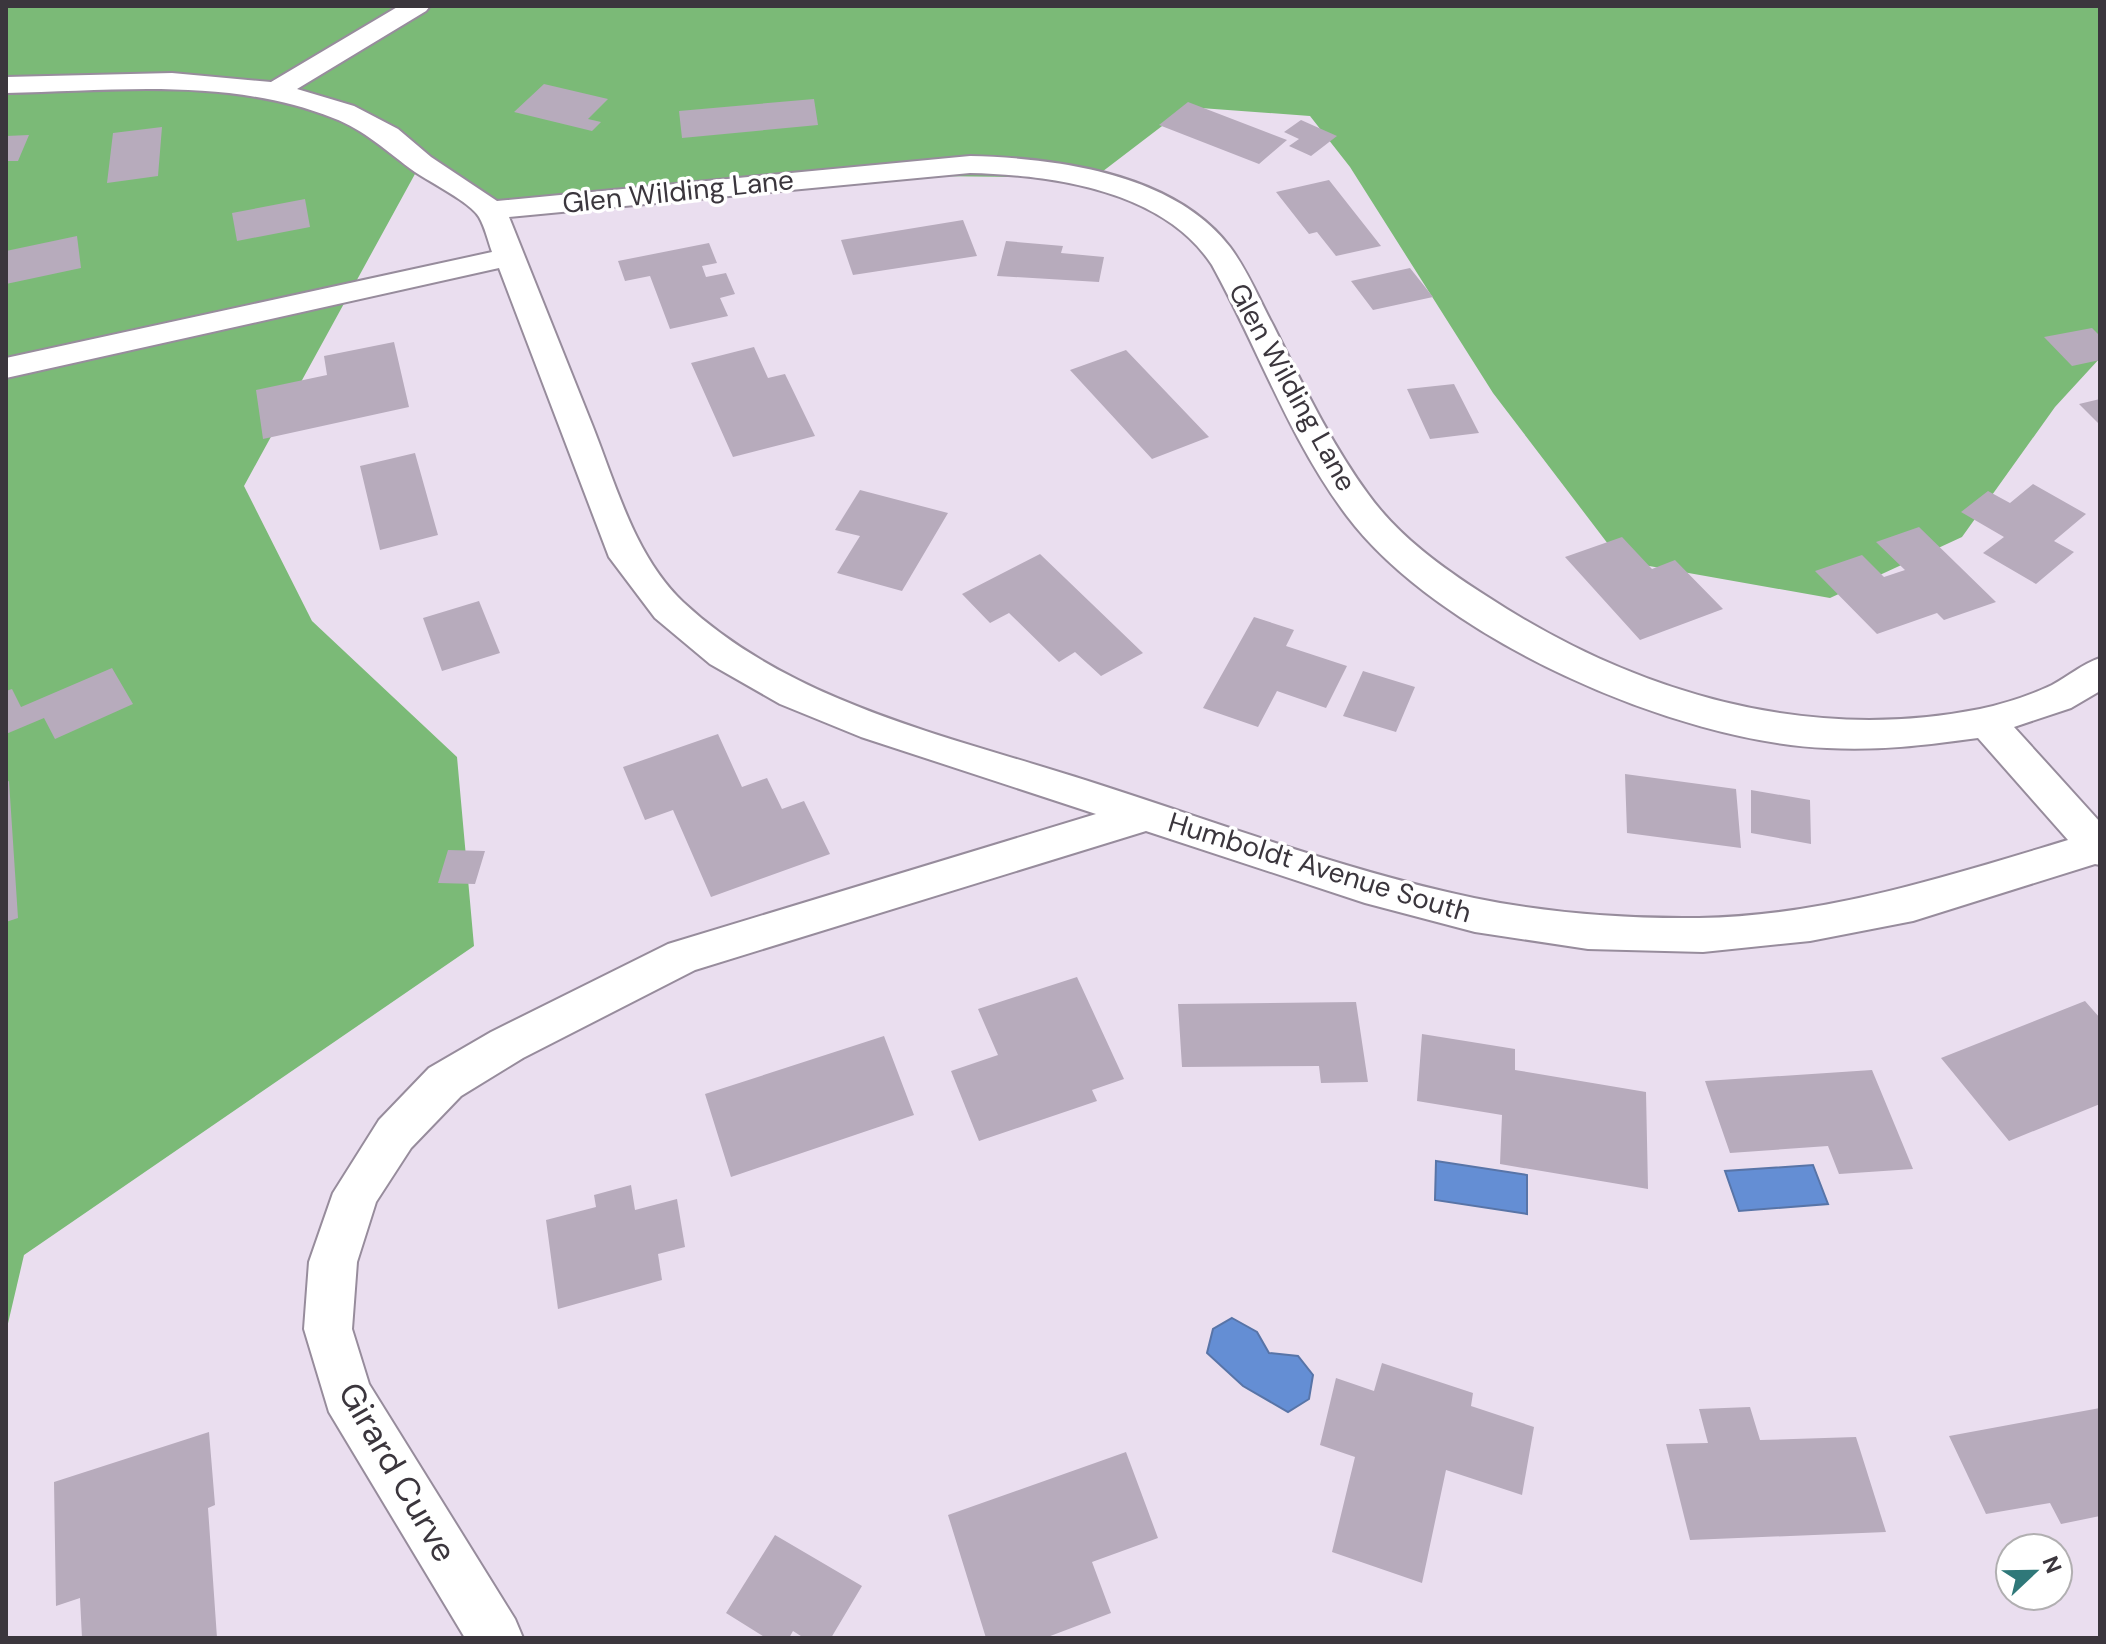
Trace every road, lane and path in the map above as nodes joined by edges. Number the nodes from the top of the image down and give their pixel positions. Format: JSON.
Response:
{"nodes":[{"id":1,"x":417,"y":6,"type":"edge"},
{"id":2,"x":6,"y":85,"type":"edge"},
{"id":3,"x":275,"y":91,"type":"junction"},
{"id":4,"x":491,"y":210,"type":"junction"},
{"id":5,"x":509,"y":257,"type":"junction"},
{"id":6,"x":6,"y":368,"type":"edge"},
{"id":7,"x":2100,"y":672,"type":"edge"},
{"id":8,"x":1987,"y":723,"type":"junction"},
{"id":9,"x":1146,"y":815,"type":"junction"},
{"id":10,"x":2099,"y":848,"type":"edge"},
{"id":11,"x":377,"y":1162,"type":"joint"},
{"id":12,"x":496,"y":1638,"type":"edge"}],
"edges":[{"from":1,"to":3,"type":"street"},
{"from":2,"to":3,"type":"street"},
{"from":3,"to":4,"type":"street"},
{"from":4,"to":5,"type":"street"},
{"from":4,"to":8,"type":"street","name":"Glen Wilding Lane"},
{"from":5,"to":6,"type":"street"},
{"from":5,"to":9,"type":"street"},
{"from":7,"to":8,"type":"street","name":"Glen Wilding Lane"},
{"from":8,"to":10,"type":"street"},
{"from":9,"to":10,"type":"street","name":"Humboldt Avenue South"},
{"from":9,"to":11,"type":"street","name":"Humboldt Avenue South"},
{"from":11,"to":12,"type":"street","name":"Girard Curve"}]}
